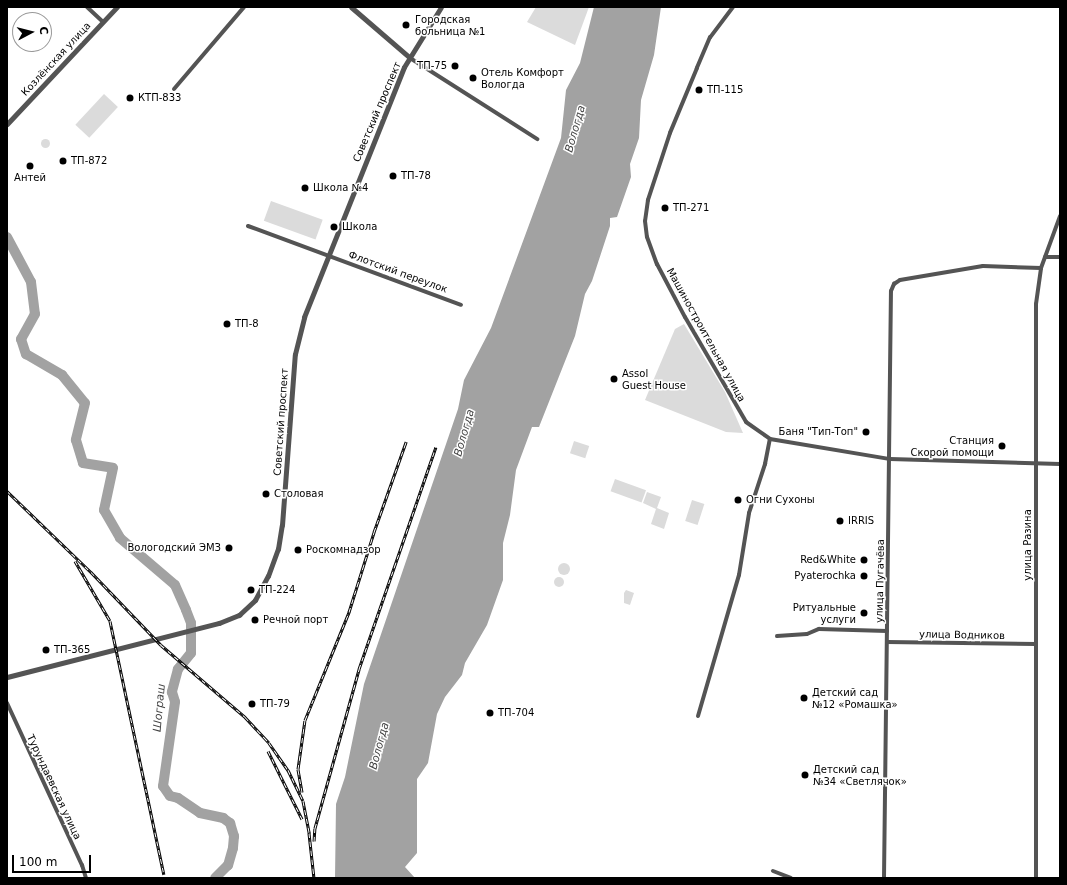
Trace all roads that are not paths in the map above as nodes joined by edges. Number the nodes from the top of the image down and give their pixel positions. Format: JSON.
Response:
{"nodes":[{"id":1,"x":87,"y":7,"type":"edge"},
{"id":2,"x":117,"y":7,"type":"edge"},
{"id":3,"x":244,"y":7,"type":"edge"},
{"id":4,"x":351,"y":7,"type":"edge"},
{"id":5,"x":441,"y":7,"type":"edge"},
{"id":6,"x":733,"y":7,"type":"edge"},
{"id":7,"x":103,"y":22,"type":"junction"},
{"id":8,"x":410,"y":58,"type":"junction"},
{"id":9,"x":174,"y":90,"type":"dead end"},
{"id":10,"x":7,"y":124,"type":"edge"},
{"id":11,"x":537,"y":139,"type":"dead end"},
{"id":12,"x":1060,"y":216,"type":"edge"},
{"id":13,"x":248,"y":226,"type":"dead end"},
{"id":14,"x":328,"y":255,"type":"junction"},
{"id":15,"x":1045,"y":257,"type":"junction"},
{"id":16,"x":1060,"y":257,"type":"edge"},
{"id":17,"x":1042,"y":268,"type":"junction"},
{"id":18,"x":461,"y":305,"type":"dead end"},
{"id":19,"x":770,"y":438,"type":"junction"},
{"id":20,"x":890,"y":459,"type":"junction"},
{"id":21,"x":1036,"y":463,"type":"junction"},
{"id":22,"x":1060,"y":464,"type":"edge"},
{"id":23,"x":887,"y":631,"type":"junction"},
{"id":24,"x":777,"y":636,"type":"dead end"},
{"id":25,"x":887,"y":642,"type":"junction"},
{"id":26,"x":1036,"y":644,"type":"junction"},
{"id":27,"x":7,"y":678,"type":"edge"},
{"id":28,"x":7,"y":703,"type":"edge"},
{"id":29,"x":698,"y":716,"type":"dead end"},
{"id":30,"x":773,"y":871,"type":"dead end"},
{"id":31,"x":86,"y":878,"type":"edge"},
{"id":32,"x":791,"y":878,"type":"edge"},
{"id":33,"x":884,"y":878,"type":"edge"},
{"id":34,"x":1036,"y":878,"type":"edge"}],
"edges":[{"from":1,"to":7,"type":"street"},
{"from":2,"to":7,"type":"street","name":"Козлёнская улица"},
{"from":3,"to":9,"type":"street"},
{"from":4,"to":8,"type":"street"},
{"from":5,"to":8,"type":"street","name":"Советский проспект"},
{"from":6,"to":19,"type":"street","name":"Машиностроительная улица"},
{"from":7,"to":10,"type":"street","name":"Козлёнская улица"},
{"from":8,"to":11,"type":"street"},
{"from":8,"to":14,"type":"street","name":"Советский проспект"},
{"from":12,"to":15,"type":"street","name":"улица Разина"},
{"from":13,"to":14,"type":"street","name":"Флотский переулок"},
{"from":14,"to":18,"type":"street","name":"Флотский переулок"},
{"from":14,"to":27,"type":"street","name":"Советский проспект"},
{"from":15,"to":16,"type":"street"},
{"from":15,"to":17,"type":"street","name":"улица Разина"},
{"from":17,"to":20,"type":"street","name":"улица Пугачёва"},
{"from":17,"to":21,"type":"street","name":"улица Разина"},
{"from":19,"to":20,"type":"street"},
{"from":19,"to":29,"type":"street"},
{"from":20,"to":21,"type":"street"},
{"from":20,"to":23,"type":"street","name":"улица Пугачёва"},
{"from":21,"to":22,"type":"street"},
{"from":21,"to":26,"type":"street","name":"улица Разина"},
{"from":23,"to":24,"type":"street"},
{"from":23,"to":25,"type":"street","name":"улица Пугачёва"},
{"from":25,"to":26,"type":"street","name":"улица Водников"},
{"from":25,"to":33,"type":"street","name":"улица Пугачёва"},
{"from":26,"to":34,"type":"street","name":"улица Разина"},
{"from":28,"to":31,"type":"street","name":"Турундаевская улица"},
{"from":30,"to":32,"type":"street"}]}
